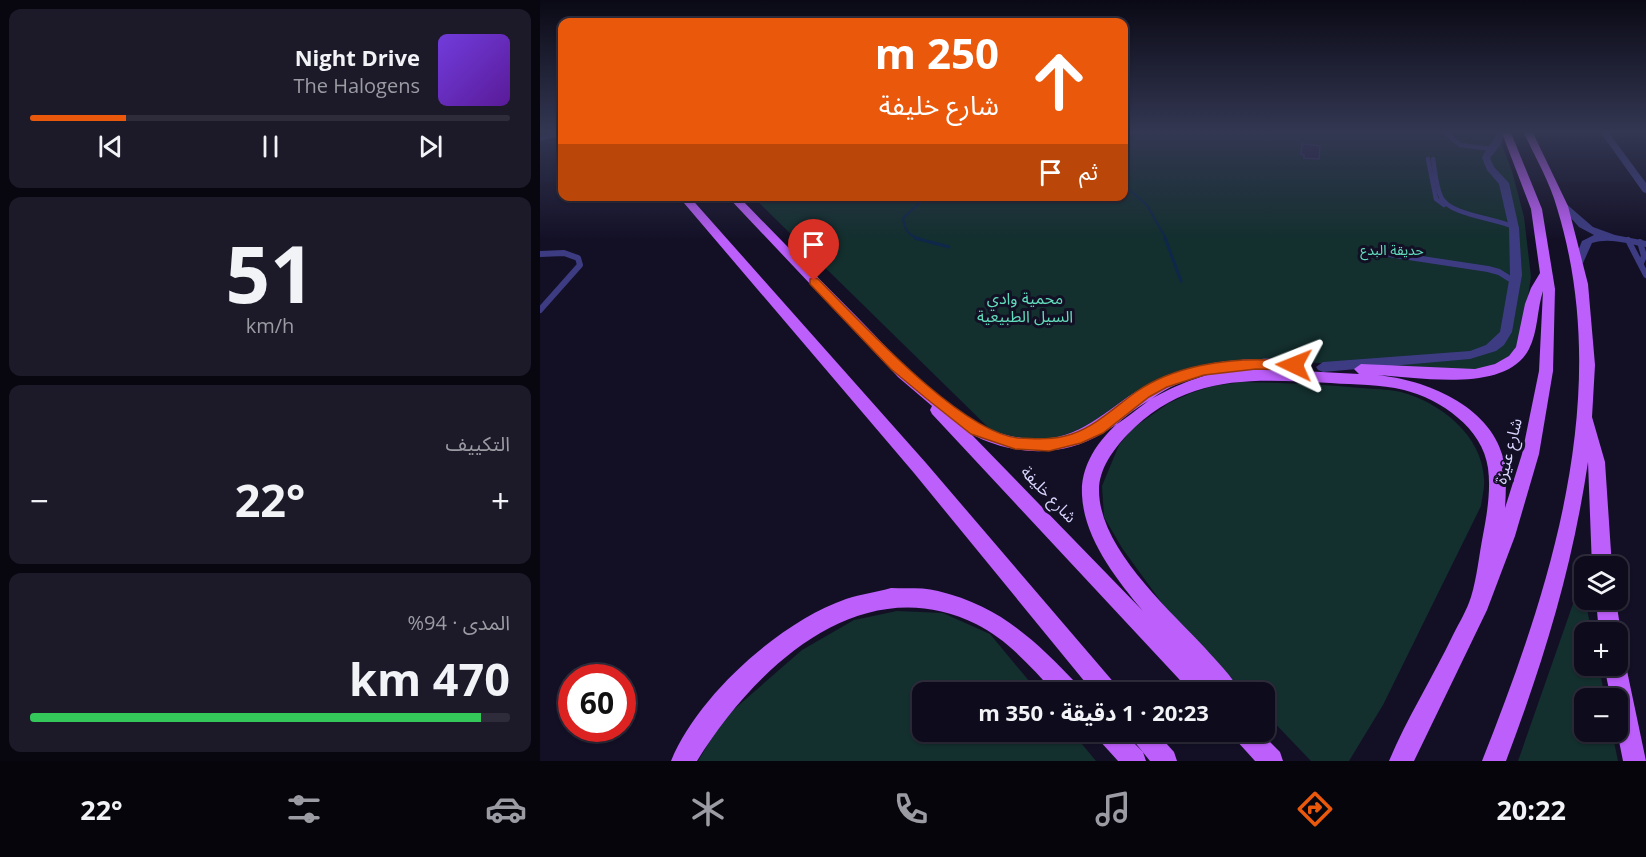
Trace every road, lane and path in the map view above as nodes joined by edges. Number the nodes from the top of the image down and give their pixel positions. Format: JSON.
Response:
{"nodes":[{"id":1,"x":1433,"y":169,"type":"edge"},
{"id":2,"x":1490,"y":169,"type":"edge"},
{"id":3,"x":1523,"y":169,"type":"edge"},
{"id":4,"x":1547,"y":169,"type":"edge"},
{"id":5,"x":1631,"y":169,"type":"edge"},
{"id":6,"x":1646,"y":190,"type":"edge"},
{"id":7,"x":687,"y":201,"type":"edge"},
{"id":8,"x":737,"y":201,"type":"edge"},
{"id":9,"x":1564,"y":205,"type":"junction"},
{"id":10,"x":1515,"y":228,"type":"junction"},
{"id":11,"x":1612,"y":237,"type":"junction"},
{"id":12,"x":1638,"y":242,"type":"edge"},
{"id":13,"x":1369,"y":251,"type":"dead end"},
{"id":14,"x":540,"y":254,"type":"edge"},
{"id":15,"x":1579,"y":261,"type":"junction"},
{"id":16,"x":1641,"y":263,"type":"junction"},
{"id":17,"x":1547,"y":272,"type":"junction"},
{"id":18,"x":1646,"y":275,"type":"edge"},
{"id":19,"x":1515,"y":282,"type":"junction"},
{"id":20,"x":540,"y":310,"type":"edge"},
{"id":21,"x":896,"y":366,"type":"junction"},
{"id":22,"x":1323,"y":367,"type":"junction"},
{"id":23,"x":1585,"y":416,"type":"junction"},
{"id":24,"x":1601,"y":556,"type":"edge"},
{"id":25,"x":1480,"y":603,"type":"junction"},
{"id":26,"x":1617,"y":676,"type":"edge"},
{"id":27,"x":1059,"y":682,"type":"edge"},
{"id":28,"x":1099,"y":682,"type":"edge"},
{"id":29,"x":1197,"y":682,"type":"edge"},
{"id":30,"x":1219,"y":682,"type":"edge"},
{"id":31,"x":1116,"y":742,"type":"edge"},
{"id":32,"x":1149,"y":742,"type":"edge"},
{"id":33,"x":1253,"y":742,"type":"edge"},
{"id":34,"x":1261,"y":742,"type":"edge"},
{"id":35,"x":683,"y":761,"type":"edge"},
{"id":36,"x":1134,"y":761,"type":"edge"},
{"id":37,"x":1165,"y":761,"type":"edge"},
{"id":38,"x":1271,"y":761,"type":"edge"},
{"id":39,"x":1401,"y":761,"type":"edge"},
{"id":40,"x":1494,"y":761,"type":"edge"},
{"id":41,"x":1635,"y":761,"type":"edge"}],
"edges":[{"from":1,"to":10,"type":"lane"},
{"from":2,"to":10,"type":"street"},
{"from":3,"to":17,"type":"main road","name":"شارع عنيزة"},
{"from":4,"to":9,"type":"main road"},
{"from":5,"to":6,"type":"street"},
{"from":7,"to":28,"type":"main road"},
{"from":8,"to":21,"type":"main road","name":"شارع خليفة"},
{"from":9,"to":11,"type":"street"},
{"from":9,"to":15,"type":"main road"},
{"from":10,"to":19,"type":"street"},
{"from":11,"to":12,"type":"street"},
{"from":11,"to":15,"type":"street"},
{"from":12,"to":16,"type":"lane"},
{"from":12,"to":16,"type":"lane"},
{"from":13,"to":19,"type":"lane"},
{"from":14,"to":20,"type":"lane"},
{"from":15,"to":23,"type":"main road"},
{"from":16,"to":18,"type":"lane"},
{"from":17,"to":22,"type":"main road"},
{"from":17,"to":25,"type":"main road","name":"شارع عنيزة"},
{"from":19,"to":22,"type":"street"},
{"from":21,"to":22,"type":"main road"},
{"from":21,"to":29,"type":"main road","name":"شارع خليفة"},
{"from":23,"to":24,"type":"main road"},
{"from":23,"to":40,"type":"main road"},
{"from":25,"to":30,"type":"main road"},
{"from":25,"to":39,"type":"main road","name":"شارع عنيزة"},
{"from":26,"to":41,"type":"main road"},
{"from":27,"to":35,"type":"main road"},
{"from":31,"to":36,"type":"main road"},
{"from":32,"to":37,"type":"main road"},
{"from":33,"to":38,"type":"main road"},
{"from":34,"to":38,"type":"main road"}]}
